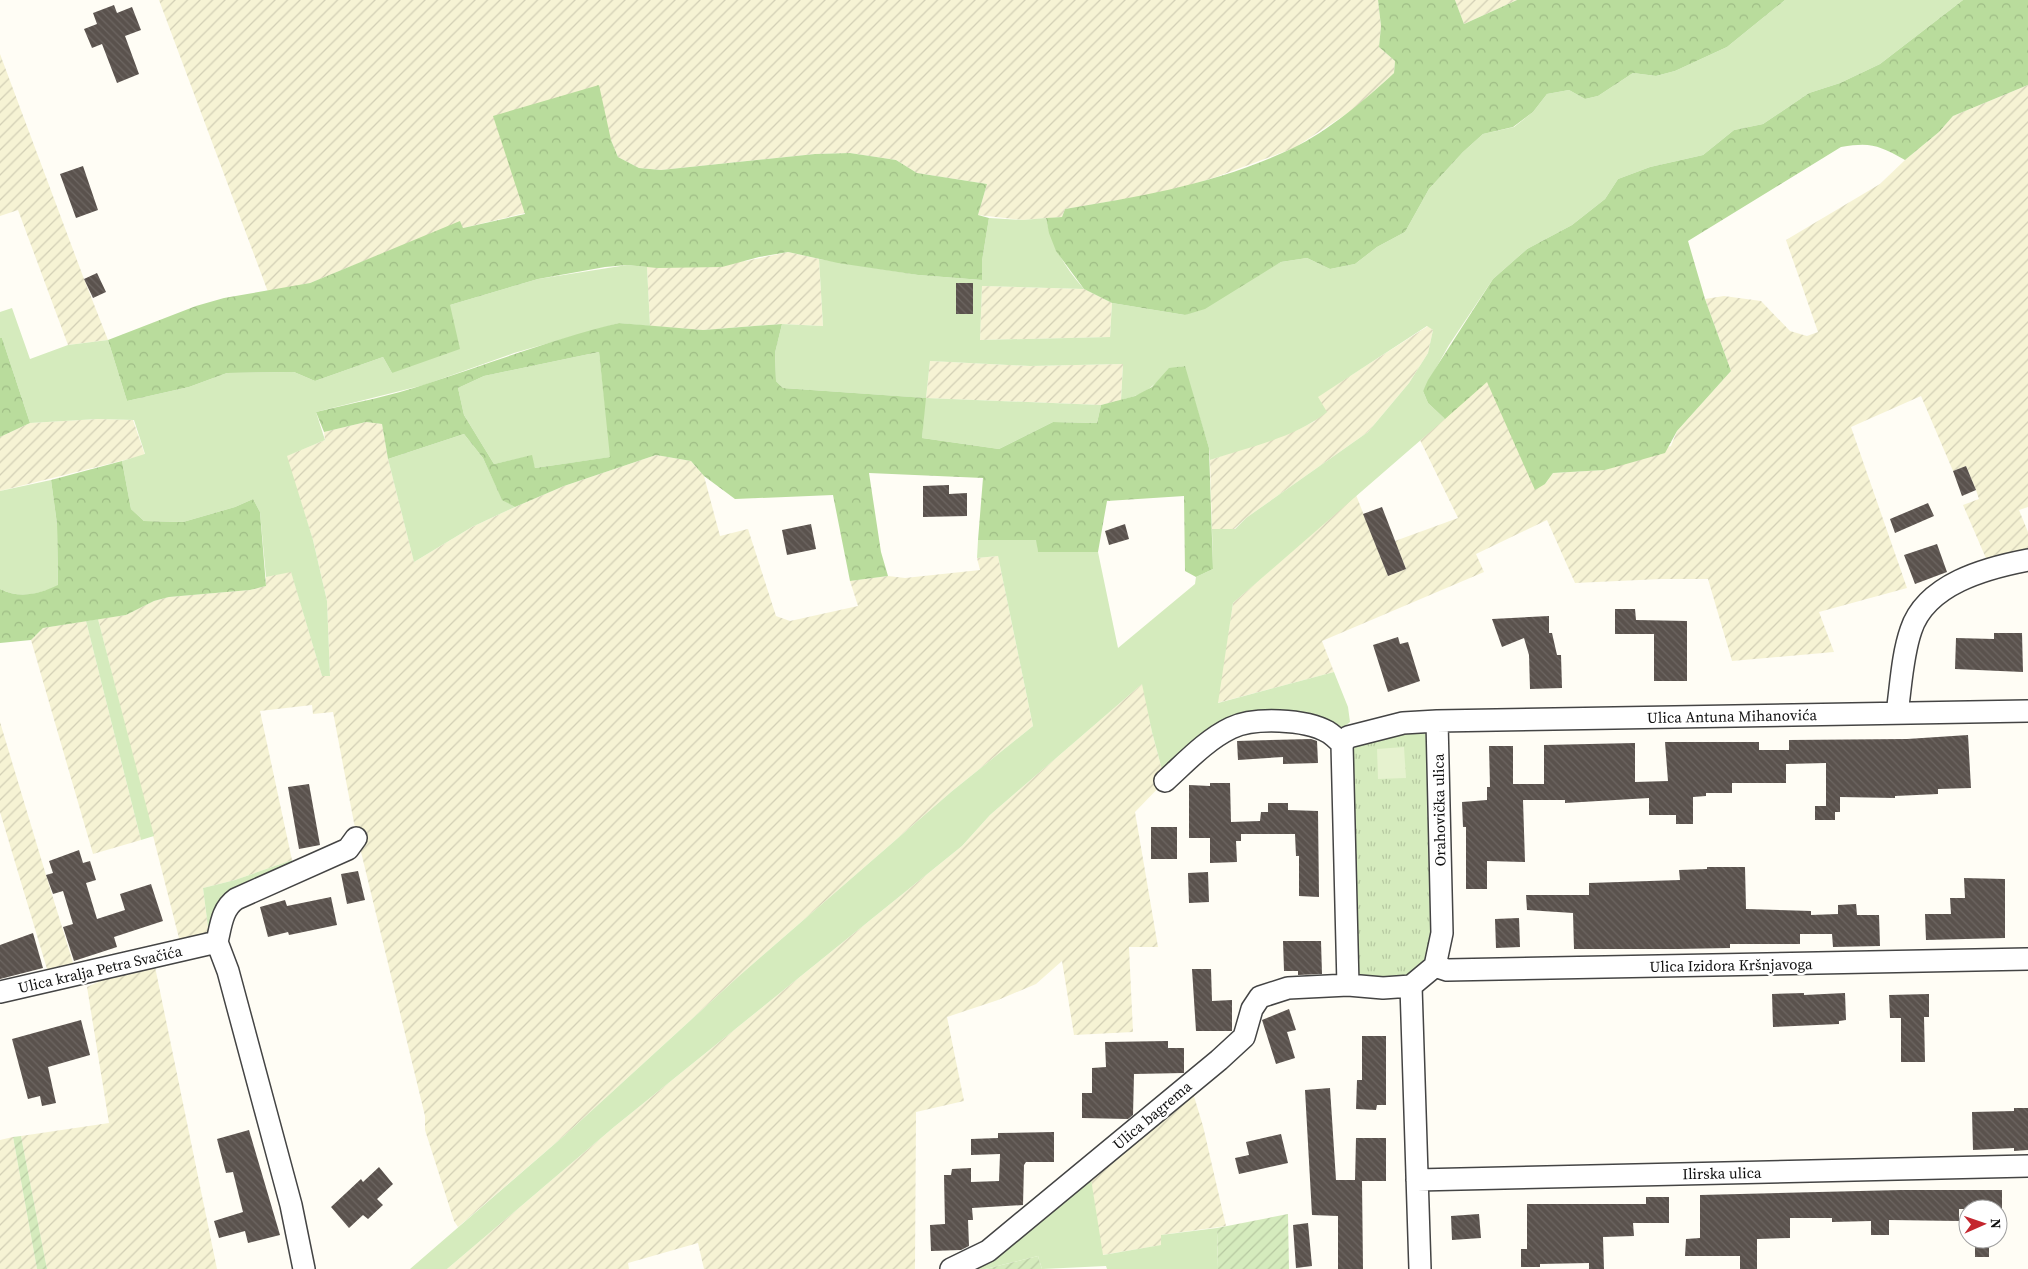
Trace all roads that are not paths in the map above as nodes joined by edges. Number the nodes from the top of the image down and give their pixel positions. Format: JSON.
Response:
{"nodes":[{"id":1,"x":2028,"y":560,"type":"edge"},
{"id":2,"x":2028,"y":710,"type":"edge"},
{"id":3,"x":1897,"y":713,"type":"junction"},
{"id":4,"x":1437,"y":721,"type":"junction"},
{"id":5,"x":1342,"y":744,"type":"junction"},
{"id":6,"x":1165,"y":781,"type":"dead end"},
{"id":7,"x":356,"y":838,"type":"dead end"},
{"id":8,"x":209,"y":944,"type":"junction"},
{"id":9,"x":2028,"y":959,"type":"edge"},
{"id":10,"x":1436,"y":966,"type":"junction"},
{"id":11,"x":1348,"y":985,"type":"junction"},
{"id":12,"x":1411,"y":986,"type":"junction"},
{"id":13,"x":0,"y":992,"type":"edge"},
{"id":14,"x":2028,"y":1166,"type":"edge"},
{"id":15,"x":1417,"y":1180,"type":"junction"},
{"id":16,"x":304,"y":1269,"type":"edge"},
{"id":17,"x":951,"y":1269,"type":"edge"},
{"id":18,"x":1420,"y":1269,"type":"edge"}],
"edges":[{"from":1,"to":3,"type":"street"},
{"from":2,"to":3,"type":"street","name":"Ulica Antuna Mihanovića"},
{"from":3,"to":4,"type":"street","name":"Ulica Antuna Mihanovića"},
{"from":4,"to":5,"type":"street"},
{"from":4,"to":10,"type":"street","name":"Orahovička ulica"},
{"from":5,"to":6,"type":"street"},
{"from":5,"to":11,"type":"street"},
{"from":7,"to":8,"type":"street"},
{"from":8,"to":13,"type":"street","name":"Ulica kralja Petra Svačića"},
{"from":8,"to":16,"type":"street"},
{"from":9,"to":10,"type":"street","name":"Ulica Izidora Kršnjavoga"},
{"from":10,"to":12,"type":"street"},
{"from":11,"to":12,"type":"street"},
{"from":11,"to":17,"type":"street","name":"Ulica bagrema"},
{"from":12,"to":15,"type":"street"},
{"from":14,"to":15,"type":"street","name":"Ilirska ulica"},
{"from":15,"to":18,"type":"street"}]}
